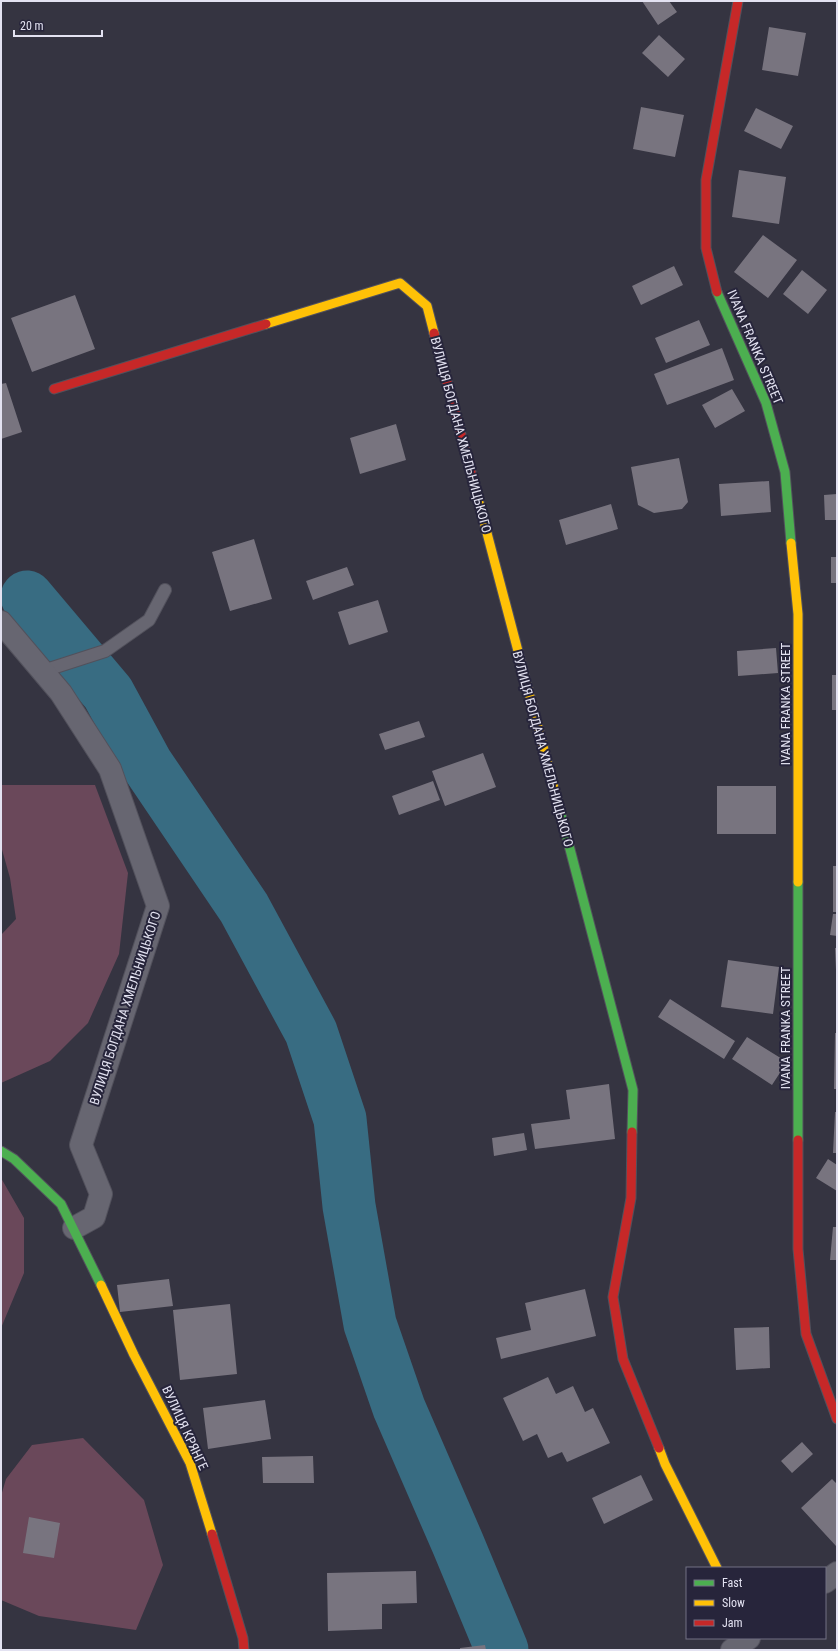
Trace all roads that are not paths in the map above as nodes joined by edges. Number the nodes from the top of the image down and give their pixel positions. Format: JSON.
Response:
{"nodes":[{"id":1,"x":738,"y":1,"type":"edge"},
{"id":2,"x":54,"y":389,"type":"dead end"},
{"id":3,"x":165,"y":590,"type":"dead end"},
{"id":4,"x":1,"y":622,"type":"edge"},
{"id":5,"x":52,"y":668,"type":"junction"},
{"id":6,"x":1,"y":1151,"type":"edge"},
{"id":7,"x":74,"y":1228,"type":"junction"},
{"id":8,"x":837,"y":1419,"type":"edge"},
{"id":9,"x":716,"y":1567,"type":"edge"},
{"id":10,"x":837,"y":1573,"type":"edge"},
{"id":11,"x":826,"y":1581,"type":"edge"},
{"id":12,"x":747,"y":1639,"type":"edge"},
{"id":13,"x":244,"y":1650,"type":"edge"},
{"id":14,"x":732,"y":1650,"type":"edge"}],
"edges":[{"from":1,"to":8,"type":"street","name":"IVANA FRANKA STREET"},
{"from":2,"to":9,"type":"street","name":"ВУЛИЦЯ БОГДАНА ХМЕЛЬНИЦЬКОГО"},
{"from":3,"to":5,"type":"lane"},
{"from":4,"to":5,"type":"street","name":"ВУЛИЦЯ БОГДАНА ХМЕЛЬНИЦЬКОГО"},
{"from":5,"to":7,"type":"street","name":"ВУЛИЦЯ БОГДАНА ХМЕЛЬНИЦЬКОГО"},
{"from":6,"to":7,"type":"street","name":"ВУЛИЦЯ КРЯНГЕ"},
{"from":7,"to":13,"type":"street","name":"ВУЛИЦЯ КРЯНГЕ"},
{"from":10,"to":11,"type":"street"},
{"from":12,"to":14,"type":"street"}]}
